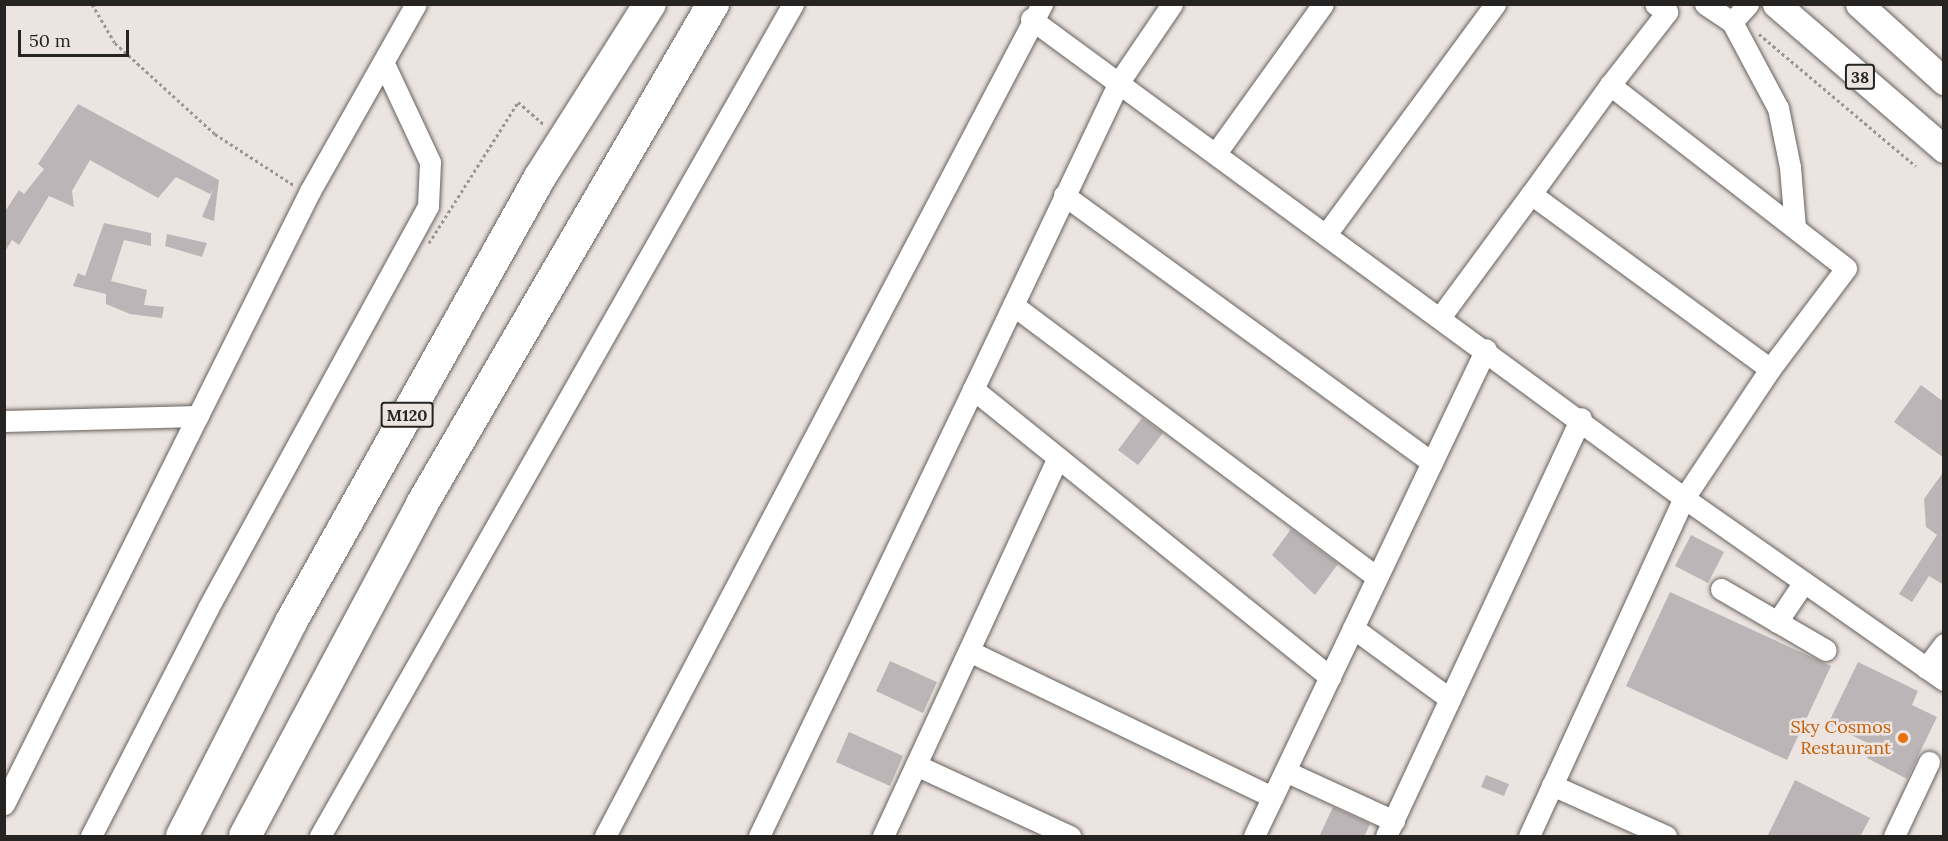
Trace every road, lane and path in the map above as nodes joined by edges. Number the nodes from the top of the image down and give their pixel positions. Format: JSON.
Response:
{"nodes":[{"id":1,"x":92,"y":4,"type":"edge"},
{"id":2,"x":416,"y":4,"type":"edge"},
{"id":3,"x":631,"y":4,"type":"edge"},
{"id":4,"x":651,"y":4,"type":"edge"},
{"id":5,"x":713,"y":4,"type":"edge"},
{"id":6,"x":730,"y":4,"type":"edge"},
{"id":7,"x":793,"y":4,"type":"edge"},
{"id":8,"x":1172,"y":4,"type":"edge"},
{"id":9,"x":1323,"y":4,"type":"edge"},
{"id":10,"x":1495,"y":4,"type":"edge"},
{"id":11,"x":1655,"y":4,"type":"edge"},
{"id":12,"x":1705,"y":4,"type":"edge"},
{"id":13,"x":1748,"y":4,"type":"edge"},
{"id":14,"x":1776,"y":4,"type":"edge"},
{"id":15,"x":1858,"y":4,"type":"edge"},
{"id":16,"x":1036,"y":12,"type":"edge"},
{"id":17,"x":1735,"y":26,"type":"junction"},
{"id":18,"x":384,"y":64,"type":"junction"},
{"id":19,"x":1944,"y":81,"type":"edge"},
{"id":20,"x":1119,"y":82,"type":"junction"},
{"id":21,"x":1610,"y":85,"type":"junction"},
{"id":22,"x":544,"y":125,"type":"dead end"},
{"id":23,"x":630,"y":140,"type":"junction"},
{"id":24,"x":1944,"y":149,"type":"edge"},
{"id":25,"x":1216,"y":153,"type":"junction"},
{"id":26,"x":1916,"y":166,"type":"dead end"},
{"id":27,"x":540,"y":177,"type":"junction"},
{"id":28,"x":310,"y":191,"type":"junction"},
{"id":29,"x":1531,"y":194,"type":"junction"},
{"id":30,"x":1064,"y":195,"type":"junction"},
{"id":31,"x":1795,"y":228,"type":"junction"},
{"id":32,"x":1327,"y":233,"type":"junction"},
{"id":33,"x":426,"y":249,"type":"dead end"},
{"id":34,"x":1013,"y":305,"type":"junction"},
{"id":35,"x":1441,"y":316,"type":"junction"},
{"id":36,"x":1486,"y":349,"type":"junction"},
{"id":37,"x":1770,"y":369,"type":"junction"},
{"id":38,"x":973,"y":389,"type":"junction"},
{"id":39,"x":198,"y":416,"type":"junction"},
{"id":40,"x":1581,"y":418,"type":"junction"},
{"id":41,"x":4,"y":421,"type":"edge"},
{"id":42,"x":1058,"y":458,"type":"junction"},
{"id":43,"x":1432,"y":462,"type":"junction"},
{"id":44,"x":1684,"y":498,"type":"junction"},
{"id":45,"x":1377,"y":577,"type":"junction"},
{"id":46,"x":1804,"y":582,"type":"junction"},
{"id":47,"x":1721,"y":589,"type":"dead end"},
{"id":48,"x":1777,"y":622,"type":"junction"},
{"id":49,"x":1353,"y":627,"type":"junction"},
{"id":50,"x":1944,"y":644,"type":"edge"},
{"id":51,"x":1826,"y":650,"type":"dead end"},
{"id":52,"x":969,"y":651,"type":"junction"},
{"id":53,"x":1926,"y":668,"type":"junction"},
{"id":54,"x":1330,"y":677,"type":"junction"},
{"id":55,"x":1944,"y":680,"type":"edge"},
{"id":56,"x":1450,"y":699,"type":"junction"},
{"id":57,"x":1929,"y":762,"type":"dead end"},
{"id":58,"x":916,"y":765,"type":"junction"},
{"id":59,"x":1286,"y":771,"type":"junction"},
{"id":60,"x":1552,"y":785,"type":"junction"},
{"id":61,"x":1273,"y":797,"type":"junction"},
{"id":62,"x":4,"y":804,"type":"edge"},
{"id":63,"x":1390,"y":829,"type":"edge"},
{"id":64,"x":91,"y":837,"type":"edge"},
{"id":65,"x":182,"y":837,"type":"edge"},
{"id":66,"x":245,"y":837,"type":"edge"},
{"id":67,"x":320,"y":837,"type":"edge"},
{"id":68,"x":605,"y":837,"type":"edge"},
{"id":69,"x":759,"y":837,"type":"edge"},
{"id":70,"x":883,"y":837,"type":"edge"},
{"id":71,"x":1070,"y":837,"type":"edge"},
{"id":72,"x":1254,"y":837,"type":"edge"},
{"id":73,"x":1529,"y":837,"type":"edge"},
{"id":74,"x":1666,"y":837,"type":"edge"},
{"id":75,"x":1894,"y":837,"type":"edge"}],
"edges":[{"from":1,"to":28,"type":"path"},
{"from":2,"to":18,"type":"street"},
{"from":3,"to":27,"type":"highway"},
{"from":4,"to":27,"type":"highway","number":"M120"},
{"from":5,"to":23,"type":"highway"},
{"from":6,"to":23,"type":"highway"},
{"from":7,"to":67,"type":"street"},
{"from":8,"to":20,"type":"street"},
{"from":9,"to":25,"type":"street"},
{"from":10,"to":32,"type":"street"},
{"from":11,"to":21,"type":"street"},
{"from":12,"to":17,"type":"street"},
{"from":13,"to":17,"type":"street"},
{"from":14,"to":24,"type":"main road","number":"38"},
{"from":15,"to":19,"type":"main road"},
{"from":16,"to":20,"type":"street"},
{"from":16,"to":68,"type":"street"},
{"from":17,"to":26,"type":"path"},
{"from":17,"to":31,"type":"street"},
{"from":18,"to":28,"type":"street"},
{"from":18,"to":64,"type":"street"},
{"from":20,"to":25,"type":"street"},
{"from":20,"to":30,"type":"street"},
{"from":21,"to":29,"type":"street"},
{"from":21,"to":31,"type":"street"},
{"from":22,"to":33,"type":"path"},
{"from":23,"to":66,"type":"highway"},
{"from":25,"to":32,"type":"street"},
{"from":27,"to":65,"type":"highway","number":"M120"},
{"from":28,"to":39,"type":"street"},
{"from":29,"to":35,"type":"street"},
{"from":29,"to":37,"type":"street"},
{"from":30,"to":34,"type":"street"},
{"from":30,"to":43,"type":"street"},
{"from":31,"to":37,"type":"street"},
{"from":32,"to":35,"type":"street"},
{"from":34,"to":38,"type":"street"},
{"from":34,"to":45,"type":"street"},
{"from":35,"to":36,"type":"street"},
{"from":36,"to":40,"type":"street"},
{"from":36,"to":43,"type":"street"},
{"from":37,"to":44,"type":"street"},
{"from":38,"to":42,"type":"street"},
{"from":38,"to":69,"type":"street"},
{"from":39,"to":41,"type":"street"},
{"from":39,"to":62,"type":"street"},
{"from":40,"to":44,"type":"street"},
{"from":40,"to":56,"type":"street"},
{"from":42,"to":52,"type":"street"},
{"from":42,"to":54,"type":"street"},
{"from":43,"to":45,"type":"street"},
{"from":44,"to":46,"type":"street"},
{"from":44,"to":60,"type":"street"},
{"from":45,"to":49,"type":"street"},
{"from":46,"to":48,"type":"street"},
{"from":46,"to":53,"type":"street"},
{"from":47,"to":48,"type":"street"},
{"from":48,"to":51,"type":"street"},
{"from":49,"to":54,"type":"street"},
{"from":49,"to":56,"type":"street"},
{"from":50,"to":53,"type":"street"},
{"from":52,"to":58,"type":"street"},
{"from":52,"to":61,"type":"street"},
{"from":53,"to":55,"type":"street"},
{"from":54,"to":59,"type":"street"},
{"from":56,"to":63,"type":"street"},
{"from":57,"to":75,"type":"street"},
{"from":58,"to":70,"type":"street"},
{"from":58,"to":71,"type":"street"},
{"from":59,"to":61,"type":"street"},
{"from":59,"to":63,"type":"street"},
{"from":60,"to":73,"type":"street"},
{"from":60,"to":74,"type":"street"},
{"from":61,"to":72,"type":"street"}]}
